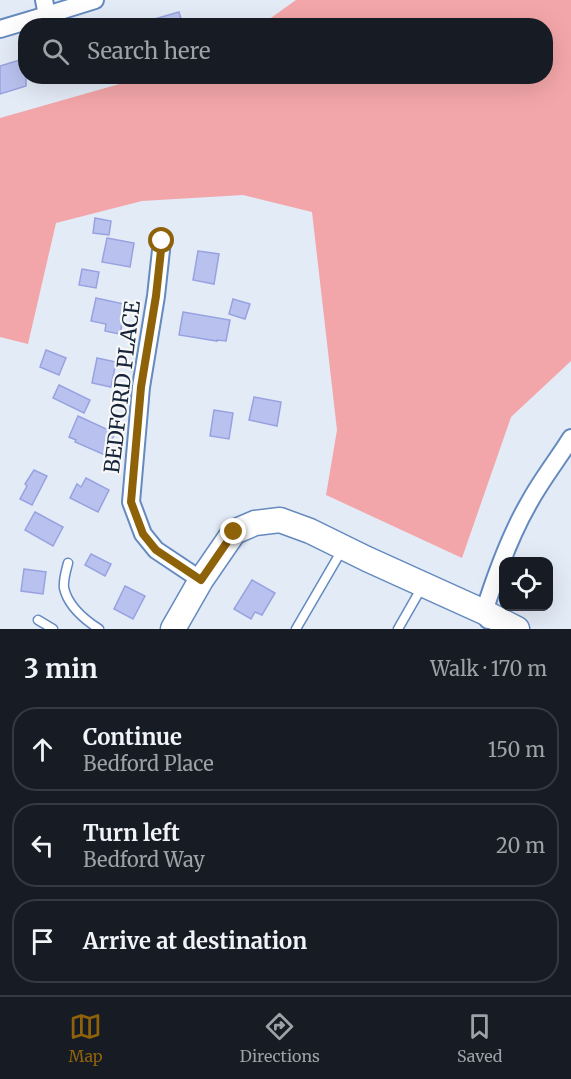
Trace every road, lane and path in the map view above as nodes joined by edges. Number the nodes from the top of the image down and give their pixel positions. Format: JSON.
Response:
{"nodes":[{"id":1,"x":95,"y":0,"type":"edge"},
{"id":2,"x":45,"y":8,"type":"edge"},
{"id":3,"x":24,"y":18,"type":"edge"},
{"id":4,"x":18,"y":21,"type":"edge"},
{"id":5,"x":0,"y":29,"type":"edge"},
{"id":6,"x":162,"y":241,"type":"dead end"},
{"id":7,"x":571,"y":438,"type":"edge"},
{"id":8,"x":344,"y":547,"type":"junction"},
{"id":9,"x":68,"y":563,"type":"dead end"},
{"id":10,"x":201,"y":580,"type":"junction"},
{"id":11,"x":424,"y":584,"type":"junction"},
{"id":12,"x":38,"y":620,"type":"dead end"},
{"id":13,"x":488,"y":621,"type":"edge"},
{"id":14,"x":53,"y":629,"type":"edge"},
{"id":15,"x":99,"y":629,"type":"edge"},
{"id":16,"x":173,"y":629,"type":"edge"},
{"id":17,"x":296,"y":629,"type":"edge"},
{"id":18,"x":398,"y":629,"type":"edge"},
{"id":19,"x":517,"y":629,"type":"edge"}],
"edges":[{"from":1,"to":2,"type":"street"},
{"from":2,"to":3,"type":"street"},
{"from":4,"to":5,"type":"street"},
{"from":6,"to":10,"type":"street","name":"BEDFORD PLACE"},
{"from":7,"to":13,"type":"street"},
{"from":8,"to":10,"type":"street"},
{"from":8,"to":11,"type":"street"},
{"from":8,"to":17,"type":"lane"},
{"from":9,"to":15,"type":"lane"},
{"from":10,"to":16,"type":"street"},
{"from":11,"to":13,"type":"street"},
{"from":11,"to":18,"type":"lane"},
{"from":12,"to":14,"type":"lane"},
{"from":13,"to":19,"type":"street"}]}
